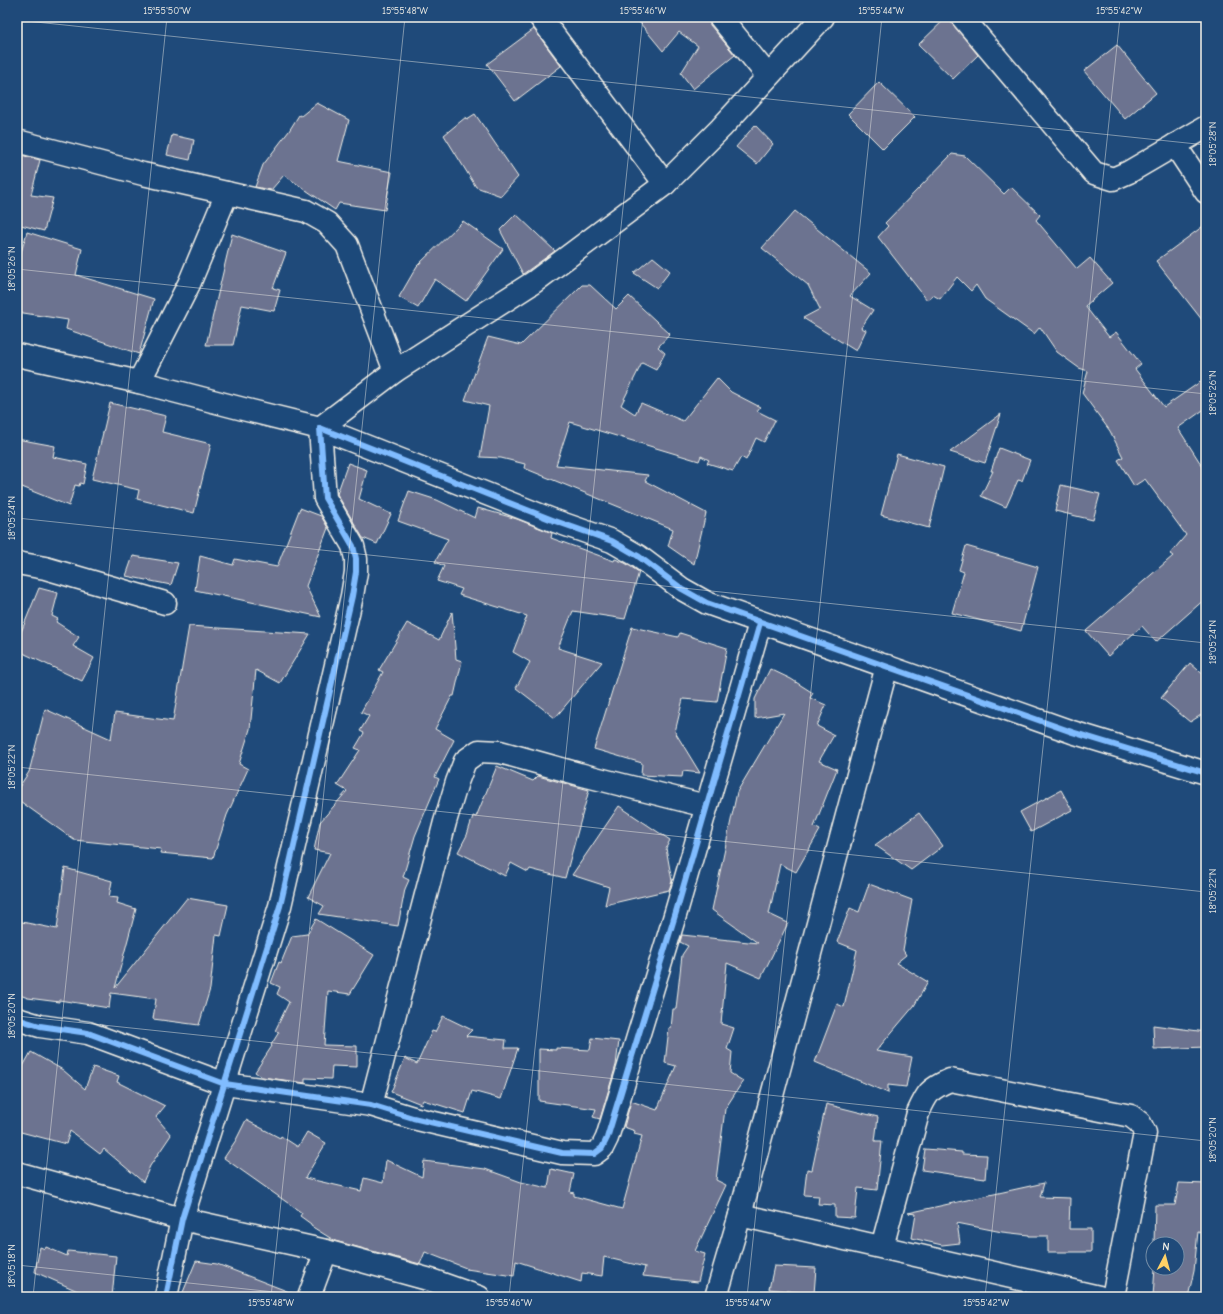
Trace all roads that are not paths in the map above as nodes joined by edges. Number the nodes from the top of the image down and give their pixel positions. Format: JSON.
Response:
{"nodes":[{"id":1,"x":540,"y":17,"type":"edge"},
{"id":2,"x":720,"y":17,"type":"edge"},
{"id":3,"x":822,"y":17,"type":"edge"},
{"id":4,"x":962,"y":17,"type":"edge"},
{"id":5,"x":768,"y":76,"type":"junction"},
{"id":6,"x":1206,"y":126,"type":"edge"},
{"id":7,"x":17,"y":141,"type":"edge"},
{"id":8,"x":1174,"y":145,"type":"junction"},
{"id":9,"x":665,"y":184,"type":"junction"},
{"id":10,"x":1206,"y":192,"type":"edge"},
{"id":11,"x":227,"y":193,"type":"junction"},
{"id":12,"x":17,"y":355,"type":"edge"},
{"id":13,"x":395,"y":371,"type":"junction"},
{"id":14,"x":139,"y":382,"type":"junction"},
{"id":15,"x":320,"y":428,"type":"junction"},
{"id":16,"x":17,"y":563,"type":"edge"},
{"id":17,"x":165,"y":603,"type":"dead end"},
{"id":18,"x":760,"y":623,"type":"junction"},
{"id":19,"x":887,"y":666,"type":"junction"},
{"id":20,"x":1206,"y":773,"type":"edge"},
{"id":21,"x":706,"y":806,"type":"junction"},
{"id":22,"x":17,"y":1019,"type":"edge"},
{"id":23,"x":225,"y":1084,"type":"junction"},
{"id":24,"x":371,"y":1105,"type":"junction"},
{"id":25,"x":17,"y":1173,"type":"edge"},
{"id":26,"x":740,"y":1215,"type":"junction"},
{"id":27,"x":182,"y":1219,"type":"junction"},
{"id":28,"x":882,"y":1247,"type":"junction"},
{"id":29,"x":326,"y":1251,"type":"junction"},
{"id":30,"x":166,"y":1297,"type":"edge"},
{"id":31,"x":309,"y":1297,"type":"edge"},
{"id":32,"x":479,"y":1297,"type":"edge"},
{"id":33,"x":716,"y":1297,"type":"edge"},
{"id":34,"x":1099,"y":1297,"type":"edge"},
{"id":35,"x":1113,"y":1297,"type":"edge"}],
"edges":[{"from":1,"to":9,"type":"street"},
{"from":2,"to":5,"type":"street"},
{"from":3,"to":5,"type":"street"},
{"from":4,"to":8,"type":"street"},
{"from":5,"to":9,"type":"street"},
{"from":6,"to":8,"type":"street"},
{"from":7,"to":11,"type":"street"},
{"from":8,"to":10,"type":"street"},
{"from":9,"to":13,"type":"street"},
{"from":11,"to":13,"type":"street"},
{"from":11,"to":14,"type":"street"},
{"from":12,"to":14,"type":"street"},
{"from":13,"to":15,"type":"street"},
{"from":14,"to":15,"type":"street"},
{"from":15,"to":18,"type":"street"},
{"from":15,"to":23,"type":"street"},
{"from":16,"to":17,"type":"street"},
{"from":18,"to":19,"type":"street"},
{"from":18,"to":21,"type":"street"},
{"from":19,"to":20,"type":"street"},
{"from":19,"to":26,"type":"street"},
{"from":21,"to":24,"type":"street"},
{"from":21,"to":24,"type":"street"},
{"from":22,"to":23,"type":"street"},
{"from":23,"to":24,"type":"street"},
{"from":23,"to":27,"type":"street"},
{"from":25,"to":27,"type":"street"},
{"from":26,"to":28,"type":"street"},
{"from":26,"to":33,"type":"street"},
{"from":27,"to":29,"type":"street"},
{"from":27,"to":30,"type":"street"},
{"from":28,"to":34,"type":"street"},
{"from":28,"to":35,"type":"street"},
{"from":29,"to":31,"type":"street"},
{"from":29,"to":32,"type":"street"}]}
